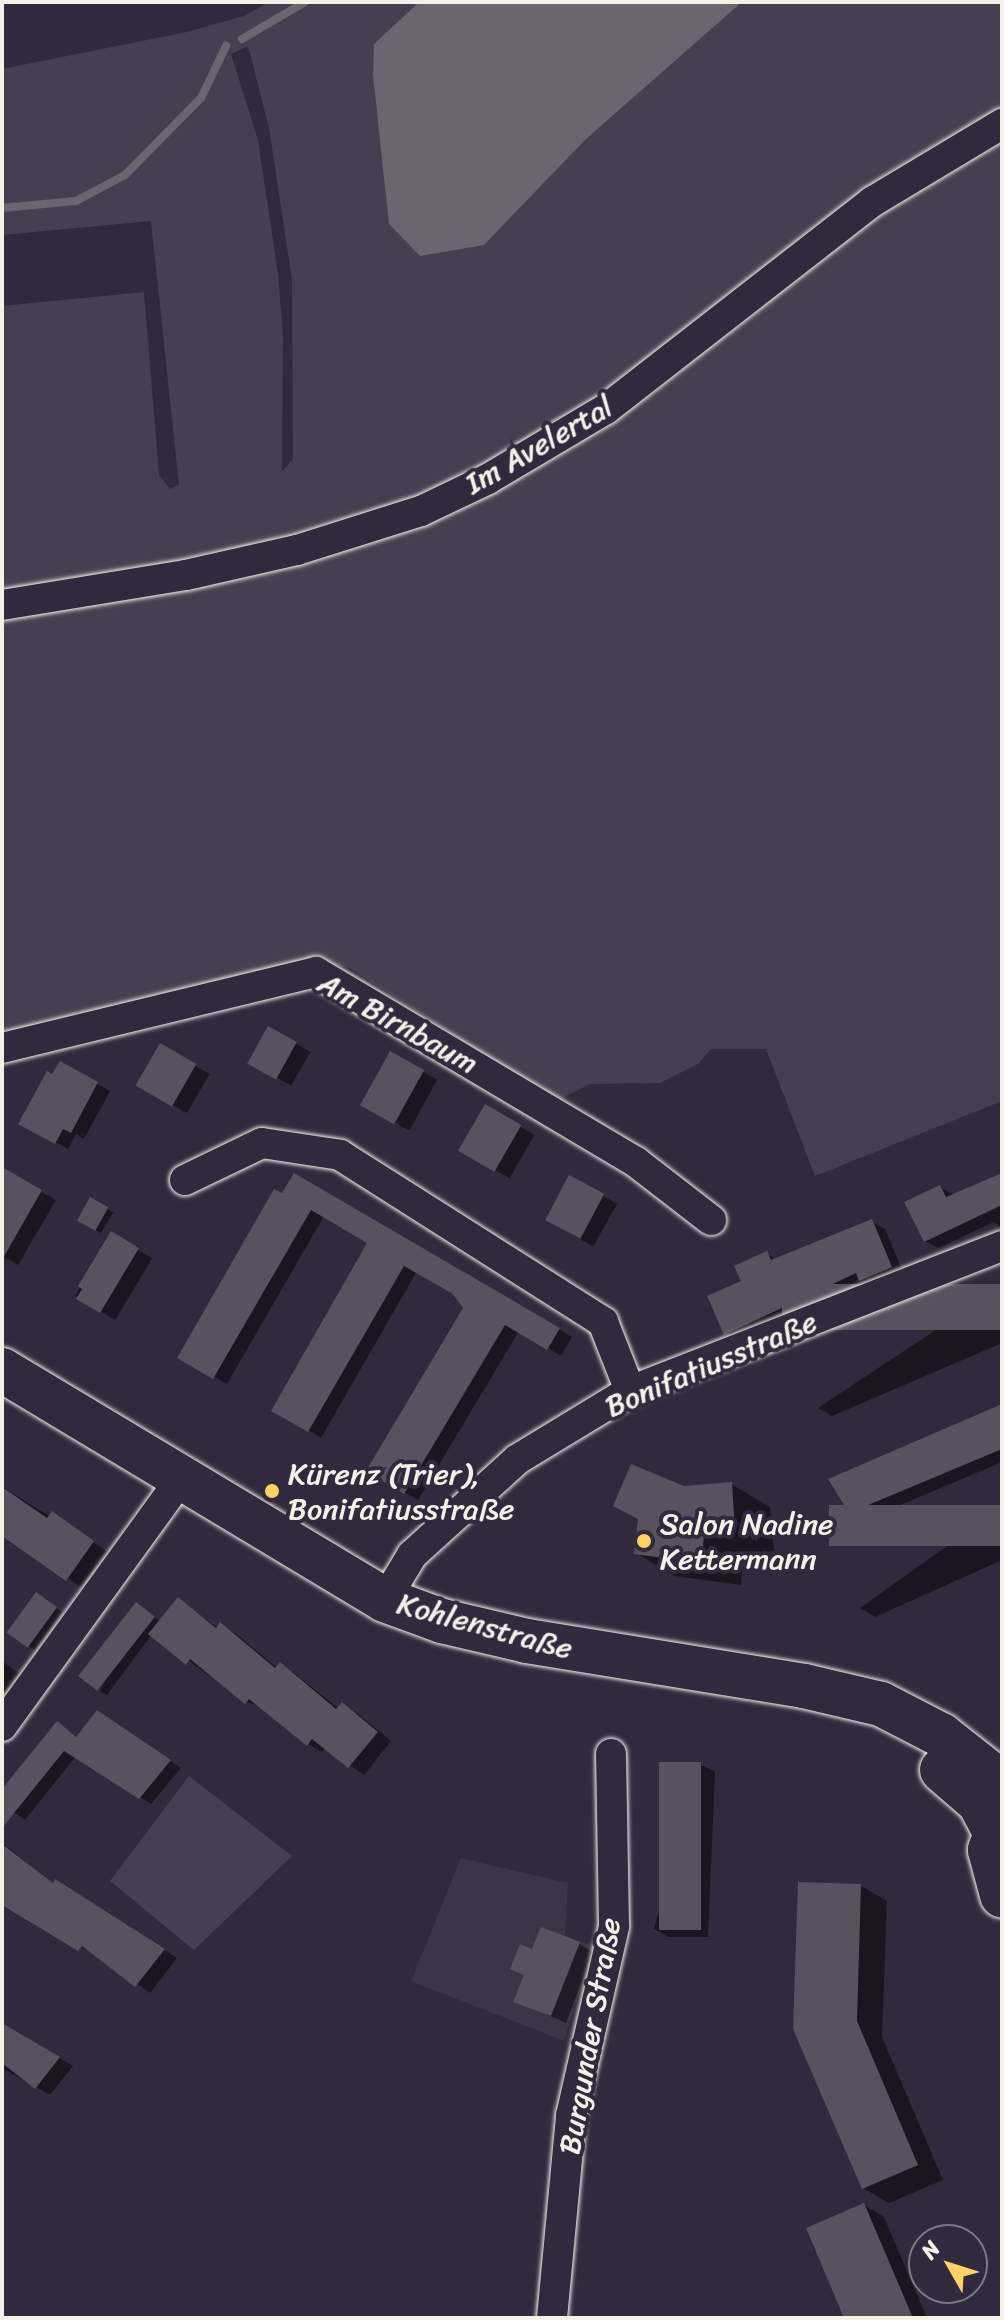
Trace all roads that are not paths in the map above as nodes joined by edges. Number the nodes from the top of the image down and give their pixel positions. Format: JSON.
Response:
{"nodes":[{"id":1,"x":1002,"y":124,"type":"edge"},
{"id":2,"x":2,"y":605,"type":"edge"},
{"id":3,"x":2,"y":1048,"type":"edge"},
{"id":4,"x":185,"y":1180,"type":"dead end"},
{"id":5,"x":711,"y":1220,"type":"dead end"},
{"id":6,"x":1002,"y":1246,"type":"edge"},
{"id":7,"x":2,"y":1370,"type":"edge"},
{"id":8,"x":630,"y":1391,"type":"junction"},
{"id":9,"x":183,"y":1476,"type":"junction"},
{"id":10,"x":385,"y":1600,"type":"junction"},
{"id":11,"x":836,"y":1693,"type":"junction"},
{"id":12,"x":2,"y":1726,"type":"edge"},
{"id":13,"x":611,"y":1754,"type":"dead end"},
{"id":14,"x":1002,"y":1783,"type":"edge"},
{"id":15,"x":998,"y":1822,"type":"edge"},
{"id":16,"x":1002,"y":1895,"type":"edge"},
{"id":17,"x":552,"y":2318,"type":"edge"}],
"edges":[{"from":1,"to":2,"type":"street","name":"Im Avelertal"},
{"from":3,"to":5,"type":"street","name":"Am Birnbaum"},
{"from":4,"to":8,"type":"street"},
{"from":6,"to":8,"type":"street","name":"Bonifatiusstraße"},
{"from":7,"to":9,"type":"main road","name":"Kohlenstraße"},
{"from":8,"to":10,"type":"street","name":"Bonifatiusstraße"},
{"from":9,"to":10,"type":"main road","name":"Kohlenstraße"},
{"from":9,"to":12,"type":"street"},
{"from":10,"to":11,"type":"main road","name":"Kohlenstraße"},
{"from":11,"to":14,"type":"main road","name":"Kohlenstraße"},
{"from":11,"to":15,"type":"main road","name":"Kohlenstraße"},
{"from":13,"to":17,"type":"street","name":"Burgunder Straße"},
{"from":15,"to":16,"type":"main road","name":"Kohlenstraße"}]}
